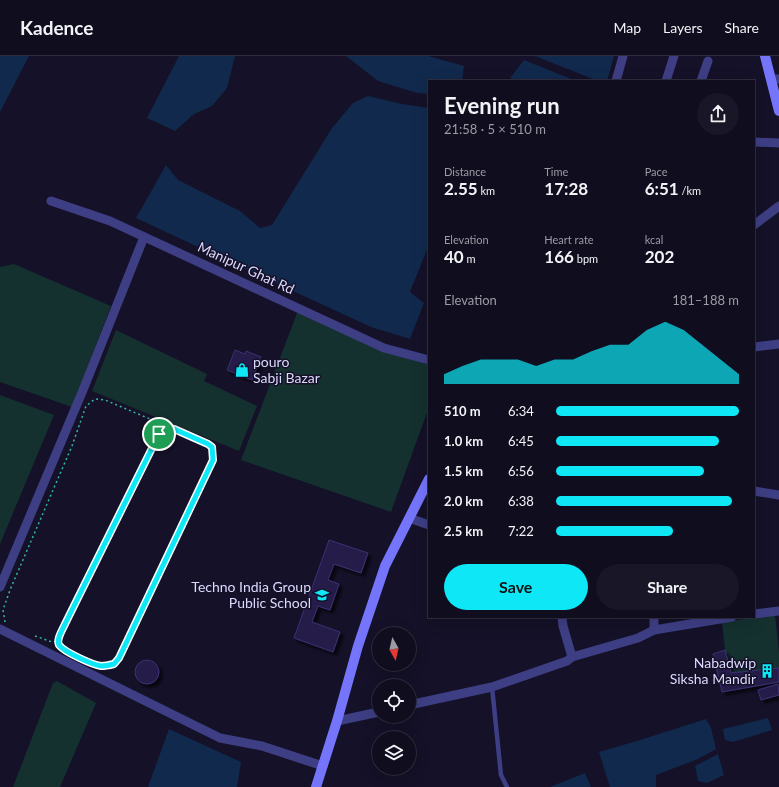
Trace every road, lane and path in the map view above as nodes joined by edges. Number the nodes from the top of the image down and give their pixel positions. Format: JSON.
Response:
{"nodes":[{"id":1,"x":623,"y":56,"type":"edge"},
{"id":2,"x":674,"y":56,"type":"edge"},
{"id":3,"x":765,"y":56,"type":"edge"},
{"id":4,"x":708,"y":61,"type":"dead end"},
{"id":5,"x":775,"y":79,"type":"edge"},
{"id":6,"x":616,"y":80,"type":"edge"},
{"id":7,"x":666,"y":80,"type":"edge"},
{"id":8,"x":701,"y":80,"type":"edge"},
{"id":9,"x":779,"y":111,"type":"edge"},
{"id":10,"x":755,"y":142,"type":"edge"},
{"id":11,"x":779,"y":143,"type":"edge"},
{"id":12,"x":51,"y":201,"type":"dead end"},
{"id":13,"x":779,"y":206,"type":"edge"},
{"id":14,"x":755,"y":224,"type":"edge"},
{"id":15,"x":144,"y":237,"type":"junction"},
{"id":16,"x":779,"y":344,"type":"edge"},
{"id":17,"x":755,"y":347,"type":"edge"},
{"id":18,"x":428,"y":360,"type":"edge"},
{"id":19,"x":159,"y":434,"type":"junction"},
{"id":20,"x":428,"y":481,"type":"edge"},
{"id":21,"x":755,"y":491,"type":"edge"},
{"id":22,"x":779,"y":495,"type":"edge"},
{"id":23,"x":409,"y":518,"type":"junction"},
{"id":24,"x":428,"y":525,"type":"edge"},
{"id":25,"x":0,"y":587,"type":"edge"},
{"id":26,"x":779,"y":611,"type":"edge"},
{"id":27,"x":755,"y":614,"type":"edge"},
{"id":28,"x":562,"y":618,"type":"edge"},
{"id":29,"x":654,"y":618,"type":"edge"},
{"id":30,"x":726,"y":618,"type":"edge"},
{"id":31,"x":10,"y":625,"type":"dead end"},
{"id":32,"x":0,"y":629,"type":"edge"},
{"id":33,"x":654,"y":630,"type":"junction"},
{"id":34,"x":30,"y":634,"type":"dead end"},
{"id":35,"x":58,"y":641,"type":"junction"},
{"id":36,"x":572,"y":657,"type":"junction"},
{"id":37,"x":492,"y":687,"type":"junction"},
{"id":38,"x":416,"y":703,"type":"edge"},
{"id":39,"x":372,"y":714,"type":"edge"},
{"id":40,"x":337,"y":721,"type":"junction"},
{"id":41,"x":322,"y":766,"type":"junction"},
{"id":42,"x":316,"y":787,"type":"edge"},
{"id":43,"x":507,"y":787,"type":"edge"}],
"edges":[{"from":1,"to":6,"type":"street"},
{"from":2,"to":7,"type":"street"},
{"from":3,"to":5,"type":"street"},
{"from":4,"to":8,"type":"street"},
{"from":5,"to":9,"type":"street"},
{"from":10,"to":11,"type":"street"},
{"from":12,"to":15,"type":"street","name":"Manipur Ghat Rd"},
{"from":13,"to":14,"type":"street"},
{"from":15,"to":18,"type":"street","name":"Manipur Ghat Rd"},
{"from":15,"to":25,"type":"street"},
{"from":16,"to":17,"type":"street"},
{"from":19,"to":31,"type":"path"},
{"from":19,"to":35,"type":"path"},
{"from":19,"to":35,"type":"path"},
{"from":20,"to":23,"type":"street"},
{"from":21,"to":22,"type":"street"},
{"from":23,"to":24,"type":"street"},
{"from":23,"to":40,"type":"street"},
{"from":26,"to":27,"type":"street"},
{"from":28,"to":36,"type":"street"},
{"from":29,"to":33,"type":"street"},
{"from":30,"to":33,"type":"street"},
{"from":32,"to":41,"type":"street"},
{"from":33,"to":36,"type":"street"},
{"from":34,"to":35,"type":"path"},
{"from":36,"to":37,"type":"street"},
{"from":37,"to":38,"type":"street"},
{"from":37,"to":43,"type":"lane"},
{"from":39,"to":40,"type":"street"},
{"from":40,"to":41,"type":"street"},
{"from":41,"to":42,"type":"street"}]}
